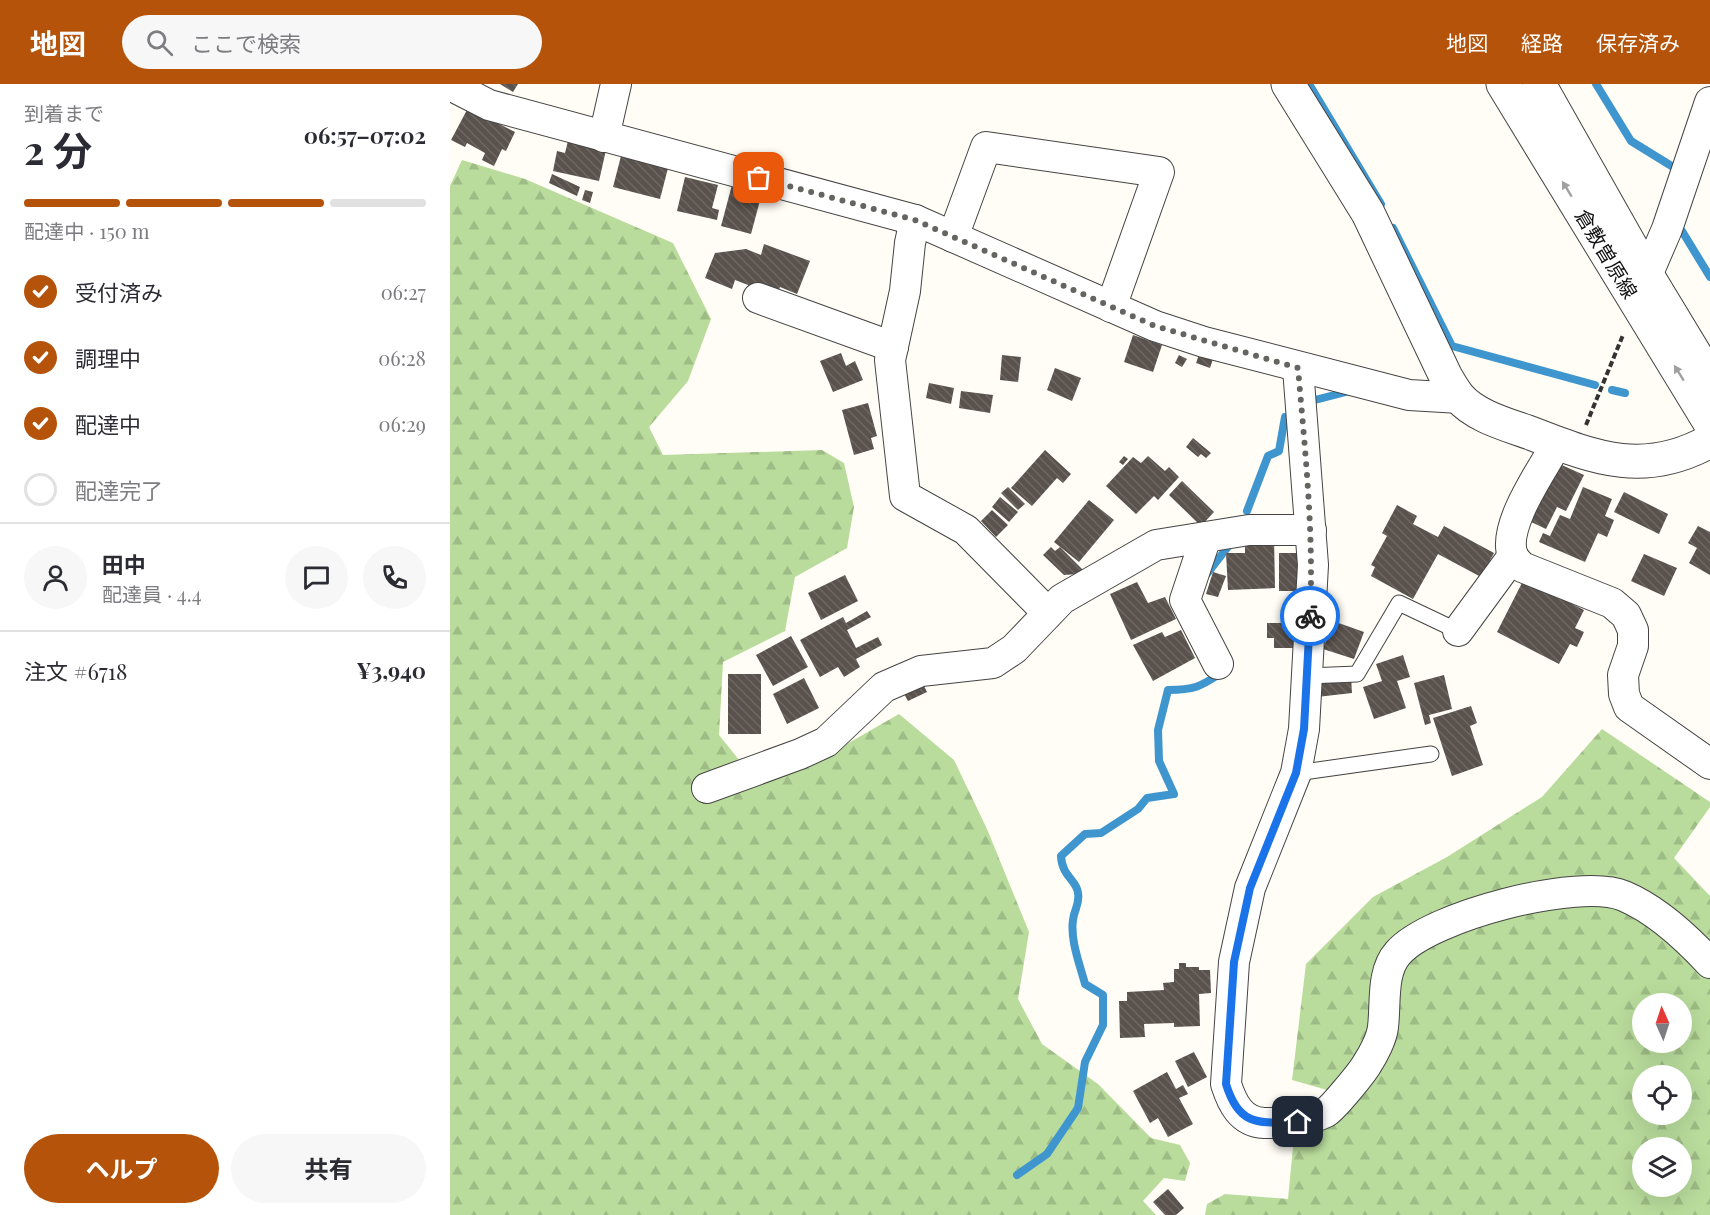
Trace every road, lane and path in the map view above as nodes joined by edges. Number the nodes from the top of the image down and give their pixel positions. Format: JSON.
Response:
{"nodes":[{"id":1,"x":616,"y":84,"type":"edge"},
{"id":2,"x":1288,"y":84,"type":"edge"},
{"id":3,"x":1503,"y":84,"type":"edge"},
{"id":4,"x":1539,"y":84,"type":"edge"},
{"id":5,"x":450,"y":85,"type":"edge"},
{"id":6,"x":1710,"y":102,"type":"edge"},
{"id":7,"x":604,"y":137,"type":"junction"},
{"id":8,"x":1701,"y":157,"type":"edge"},
{"id":9,"x":915,"y":220,"type":"junction"},
{"id":10,"x":953,"y":237,"type":"junction"},
{"id":11,"x":1642,"y":289,"type":"junction"},
{"id":12,"x":758,"y":298,"type":"dead end"},
{"id":13,"x":1111,"y":307,"type":"junction"},
{"id":14,"x":1624,"y":334,"type":"dead end"},
{"id":15,"x":893,"y":347,"type":"junction"},
{"id":16,"x":1298,"y":368,"type":"junction"},
{"id":17,"x":1710,"y":379,"type":"edge"},
{"id":18,"x":1460,"y":398,"type":"junction"},
{"id":19,"x":1710,"y":423,"type":"edge"},
{"id":20,"x":1710,"y":441,"type":"edge"},
{"id":21,"x":1567,"y":446,"type":"junction"},
{"id":22,"x":1311,"y":530,"type":"junction"},
{"id":23,"x":1206,"y":537,"type":"junction"},
{"id":24,"x":1513,"y":556,"type":"junction"},
{"id":25,"x":1048,"y":613,"type":"junction"},
{"id":26,"x":1458,"y":631,"type":"joint"},
{"id":27,"x":1218,"y":664,"type":"dead end"},
{"id":28,"x":1307,"y":676,"type":"junction"},
{"id":29,"x":1431,"y":754,"type":"dead end"},
{"id":30,"x":1710,"y":764,"type":"edge"},
{"id":31,"x":1296,"y":773,"type":"junction"},
{"id":32,"x":707,"y":788,"type":"dead end"},
{"id":33,"x":1710,"y":963,"type":"edge"}],
"edges":[{"from":1,"to":7,"type":"street"},
{"from":2,"to":18,"type":"street"},
{"from":11,"to":3,"type":"street","name":"倉敷曽原線","one_way":true},
{"from":4,"to":11,"type":"street","name":"倉敷曽原線"},
{"from":5,"to":7,"type":"street"},
{"from":6,"to":8,"type":"street"},
{"from":7,"to":9,"type":"street"},
{"from":8,"to":11,"type":"street"},
{"from":9,"to":10,"type":"street"},
{"from":9,"to":15,"type":"street"},
{"from":10,"to":13,"type":"street"},
{"from":10,"to":13,"type":"street"},
{"from":11,"to":17,"type":"street","name":"倉敷曽原線"},
{"from":19,"to":11,"type":"street","name":"倉敷曽原線","one_way":true},
{"from":12,"to":15,"type":"street"},
{"from":13,"to":16,"type":"street"},
{"from":14,"to":21,"type":"path"},
{"from":15,"to":25,"type":"street"},
{"from":16,"to":18,"type":"street"},
{"from":16,"to":22,"type":"street"},
{"from":18,"to":21,"type":"street"},
{"from":20,"to":21,"type":"street"},
{"from":21,"to":24,"type":"street"},
{"from":22,"to":23,"type":"street"},
{"from":22,"to":28,"type":"street"},
{"from":23,"to":25,"type":"street"},
{"from":23,"to":27,"type":"street"},
{"from":24,"to":26,"type":"street"},
{"from":24,"to":30,"type":"street"},
{"from":25,"to":32,"type":"street"},
{"from":26,"to":28,"type":"lane"},
{"from":28,"to":31,"type":"street"},
{"from":29,"to":31,"type":"lane"},
{"from":31,"to":33,"type":"street"}]}
